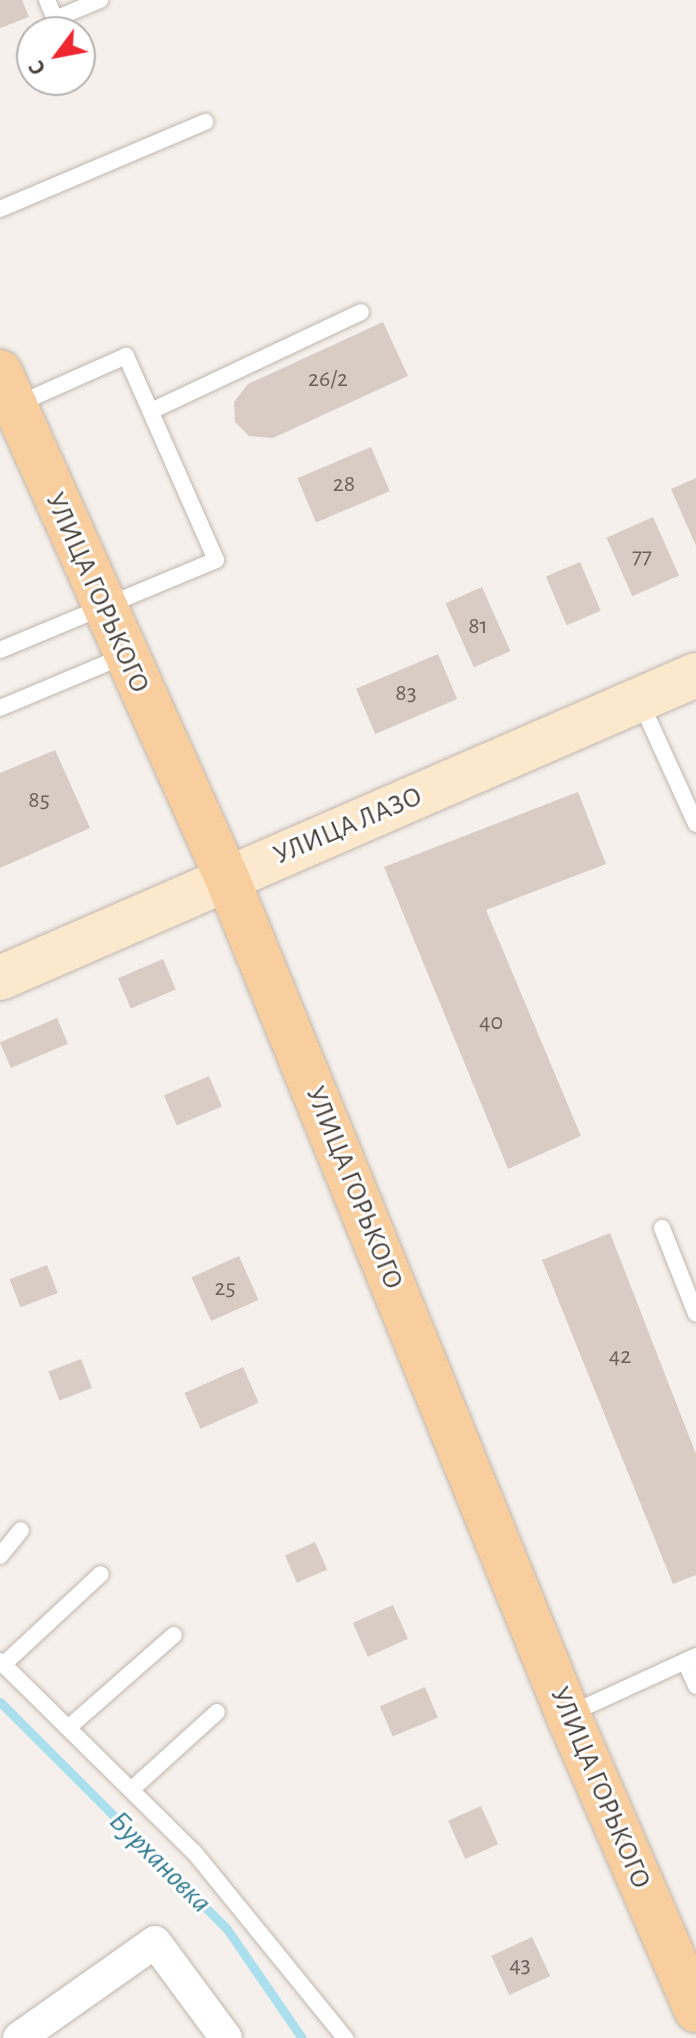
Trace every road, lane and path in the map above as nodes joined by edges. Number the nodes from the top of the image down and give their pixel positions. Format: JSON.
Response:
{"nodes":[{"id":1,"x":47,"y":0,"type":"edge"},
{"id":2,"x":100,"y":0,"type":"edge"},
{"id":3,"x":205,"y":122,"type":"dead end"},
{"id":4,"x":0,"y":209,"type":"edge"},
{"id":5,"x":361,"y":312,"type":"dead end"},
{"id":6,"x":5,"y":396,"type":"edge"},
{"id":7,"x":151,"y":411,"type":"junction"},
{"id":8,"x":103,"y":607,"type":"junction"},
{"id":9,"x":0,"y":650,"type":"edge"},
{"id":10,"x":124,"y":656,"type":"junction"},
{"id":11,"x":696,"y":675,"type":"edge"},
{"id":12,"x":639,"y":699,"type":"junction"},
{"id":13,"x":0,"y":708,"type":"edge"},
{"id":14,"x":696,"y":824,"type":"edge"},
{"id":15,"x":227,"y":878,"type":"junction"},
{"id":16,"x":0,"y":978,"type":"edge"},
{"id":17,"x":662,"y":1228,"type":"dead end"},
{"id":18,"x":696,"y":1314,"type":"edge"},
{"id":19,"x":21,"y":1530,"type":"dead end"},
{"id":20,"x":0,"y":1556,"type":"edge"},
{"id":21,"x":101,"y":1574,"type":"dead end"},
{"id":22,"x":174,"y":1635,"type":"dead end"},
{"id":23,"x":691,"y":1658,"type":"edge"},
{"id":24,"x":2,"y":1662,"type":"edge"},
{"id":25,"x":696,"y":1686,"type":"edge"},
{"id":26,"x":217,"y":1712,"type":"dead end"},
{"id":27,"x":568,"y":1715,"type":"junction"},
{"id":28,"x":68,"y":1728,"type":"junction"},
{"id":29,"x":131,"y":1790,"type":"junction"},
{"id":30,"x":693,"y":1994,"type":"edge"},
{"id":31,"x":19,"y":2038,"type":"edge"},
{"id":32,"x":226,"y":2038,"type":"edge"},
{"id":33,"x":345,"y":2038,"type":"edge"}],
"edges":[{"from":1,"to":2,"type":"lane"},
{"from":3,"to":4,"type":"lane"},
{"from":5,"to":7,"type":"lane"},
{"from":6,"to":7,"type":"lane"},
{"from":6,"to":8,"type":"main road","name":"УЛИЦА ГОРЬКОГО"},
{"from":7,"to":8,"type":"lane"},
{"from":8,"to":9,"type":"lane"},
{"from":8,"to":10,"type":"main road","name":"УЛИЦА ГОРЬКОГО"},
{"from":10,"to":13,"type":"lane"},
{"from":10,"to":15,"type":"main road","name":"УЛИЦА ГОРЬКОГО"},
{"from":11,"to":12,"type":"main road","name":"УЛИЦА ЛАЗО"},
{"from":12,"to":14,"type":"lane"},
{"from":12,"to":15,"type":"main road","name":"УЛИЦА ЛАЗО"},
{"from":15,"to":16,"type":"main road","name":"УЛИЦА ЛАЗО"},
{"from":15,"to":27,"type":"main road","name":"УЛИЦА ГОРЬКОГО"},
{"from":17,"to":18,"type":"lane"},
{"from":19,"to":20,"type":"lane"},
{"from":21,"to":24,"type":"lane"},
{"from":22,"to":28,"type":"lane"},
{"from":23,"to":25,"type":"lane"},
{"from":23,"to":27,"type":"lane"},
{"from":24,"to":28,"type":"lane"},
{"from":26,"to":29,"type":"lane"},
{"from":27,"to":30,"type":"main road","name":"УЛИЦА ГОРЬКОГО"},
{"from":28,"to":29,"type":"lane"},
{"from":29,"to":33,"type":"lane"},
{"from":31,"to":32,"type":"street"}]}
